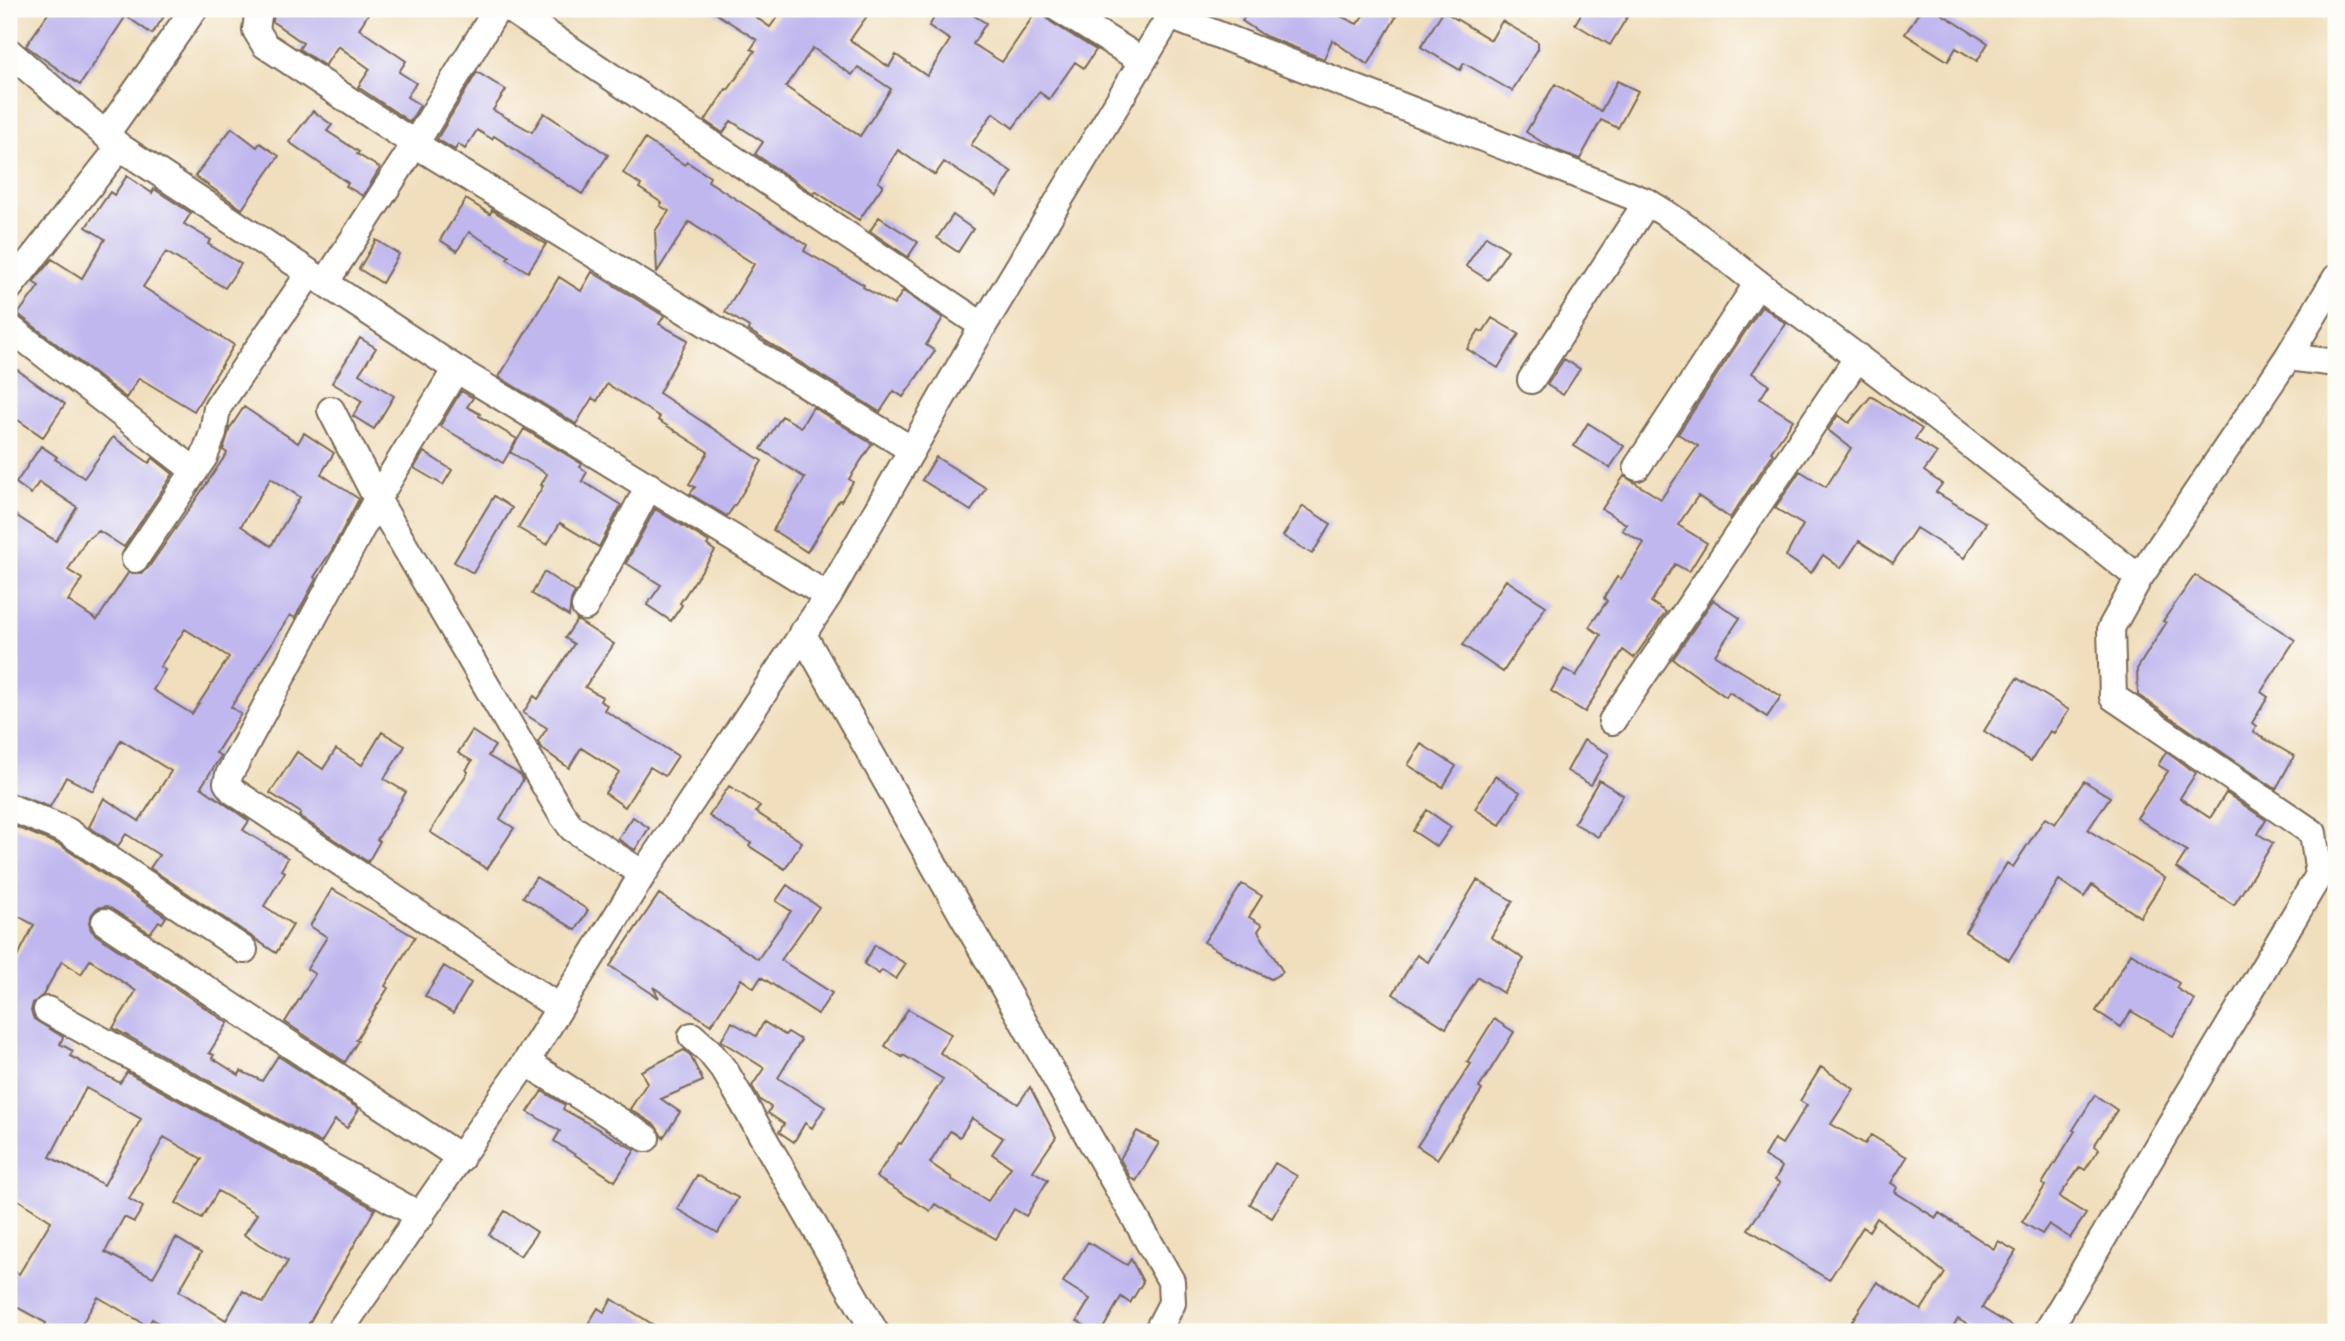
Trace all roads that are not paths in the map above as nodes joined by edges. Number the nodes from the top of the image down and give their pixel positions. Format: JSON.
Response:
{"nodes":[{"id":1,"x":194,"y":9,"type":"edge"},
{"id":2,"x":259,"y":9,"type":"edge"},
{"id":3,"x":497,"y":9,"type":"edge"},
{"id":4,"x":510,"y":9,"type":"edge"},
{"id":5,"x":1059,"y":9,"type":"edge"},
{"id":6,"x":1172,"y":12,"type":"edge"},
{"id":7,"x":9,"y":52,"type":"edge"},
{"id":8,"x":1141,"y":60,"type":"junction"},
{"id":9,"x":113,"y":140,"type":"junction"},
{"id":10,"x":415,"y":144,"type":"junction"},
{"id":11,"x":1647,"y":202,"type":"junction"},
{"id":12,"x":317,"y":278,"type":"junction"},
{"id":13,"x":2336,"y":278,"type":"edge"},
{"id":14,"x":1758,"y":284,"type":"junction"},
{"id":15,"x":9,"y":288,"type":"edge"},
{"id":16,"x":983,"y":326,"type":"junction"},
{"id":17,"x":9,"y":327,"type":"edge"},
{"id":18,"x":2288,"y":356,"type":"junction"},
{"id":19,"x":1858,"y":357,"type":"junction"},
{"id":20,"x":2336,"y":363,"type":"edge"},
{"id":21,"x":456,"y":369,"type":"junction"},
{"id":22,"x":1531,"y":380,"type":"dead end"},
{"id":23,"x":331,"y":410,"type":"dead end"},
{"id":24,"x":912,"y":450,"type":"junction"},
{"id":25,"x":1637,"y":467,"type":"dead end"},
{"id":26,"x":195,"y":471,"type":"junction"},
{"id":27,"x":649,"y":486,"type":"junction"},
{"id":28,"x":377,"y":499,"type":"junction"},
{"id":29,"x":135,"y":559,"type":"dead end"},
{"id":30,"x":2139,"y":578,"type":"junction"},
{"id":31,"x":828,"y":596,"type":"junction"},
{"id":32,"x":585,"y":607,"type":"dead end"},
{"id":33,"x":802,"y":633,"type":"junction"},
{"id":34,"x":1612,"y":721,"type":"dead end"},
{"id":35,"x":9,"y":807,"type":"edge"},
{"id":36,"x":643,"y":874,"type":"junction"},
{"id":37,"x":2328,"y":881,"type":"edge"},
{"id":38,"x":105,"y":922,"type":"dead end"},
{"id":39,"x":244,"y":950,"type":"dead end"},
{"id":40,"x":558,"y":1007,"type":"junction"},
{"id":41,"x":47,"y":1010,"type":"dead end"},
{"id":42,"x":692,"y":1036,"type":"dead end"},
{"id":43,"x":526,"y":1062,"type":"junction"},
{"id":44,"x":646,"y":1138,"type":"dead end"},
{"id":45,"x":461,"y":1158,"type":"junction"},
{"id":46,"x":421,"y":1216,"type":"junction"},
{"id":47,"x":339,"y":1332,"type":"edge"},
{"id":48,"x":874,"y":1332,"type":"edge"},
{"id":49,"x":1157,"y":1332,"type":"edge"},
{"id":50,"x":2047,"y":1332,"type":"edge"}],
"edges":[{"from":1,"to":9,"type":"street"},
{"from":2,"to":10,"type":"street"},
{"from":3,"to":10,"type":"street"},
{"from":4,"to":16,"type":"street"},
{"from":5,"to":8,"type":"street"},
{"from":6,"to":8,"type":"street"},
{"from":6,"to":11,"type":"street"},
{"from":7,"to":9,"type":"street"},
{"from":8,"to":16,"type":"street"},
{"from":9,"to":12,"type":"street"},
{"from":9,"to":15,"type":"street"},
{"from":10,"to":12,"type":"street"},
{"from":10,"to":24,"type":"street"},
{"from":11,"to":14,"type":"street"},
{"from":11,"to":22,"type":"street"},
{"from":12,"to":21,"type":"street"},
{"from":12,"to":26,"type":"street"},
{"from":13,"to":18,"type":"street"},
{"from":14,"to":19,"type":"street"},
{"from":14,"to":25,"type":"street"},
{"from":16,"to":24,"type":"street"},
{"from":17,"to":26,"type":"street"},
{"from":18,"to":20,"type":"street"},
{"from":18,"to":30,"type":"street"},
{"from":19,"to":30,"type":"street"},
{"from":19,"to":34,"type":"street"},
{"from":21,"to":27,"type":"street"},
{"from":21,"to":28,"type":"street"},
{"from":23,"to":28,"type":"street"},
{"from":24,"to":31,"type":"street"},
{"from":26,"to":29,"type":"street"},
{"from":27,"to":31,"type":"street"},
{"from":27,"to":32,"type":"street"},
{"from":28,"to":36,"type":"street"},
{"from":28,"to":40,"type":"street"},
{"from":30,"to":37,"type":"street"},
{"from":31,"to":33,"type":"street"},
{"from":33,"to":36,"type":"street"},
{"from":33,"to":49,"type":"street"},
{"from":35,"to":39,"type":"street"},
{"from":36,"to":40,"type":"street"},
{"from":37,"to":50,"type":"street"},
{"from":38,"to":45,"type":"street"},
{"from":40,"to":43,"type":"street"},
{"from":41,"to":46,"type":"street"},
{"from":42,"to":48,"type":"street"},
{"from":43,"to":44,"type":"street"},
{"from":43,"to":45,"type":"street"},
{"from":45,"to":46,"type":"street"},
{"from":46,"to":47,"type":"street"}]}
